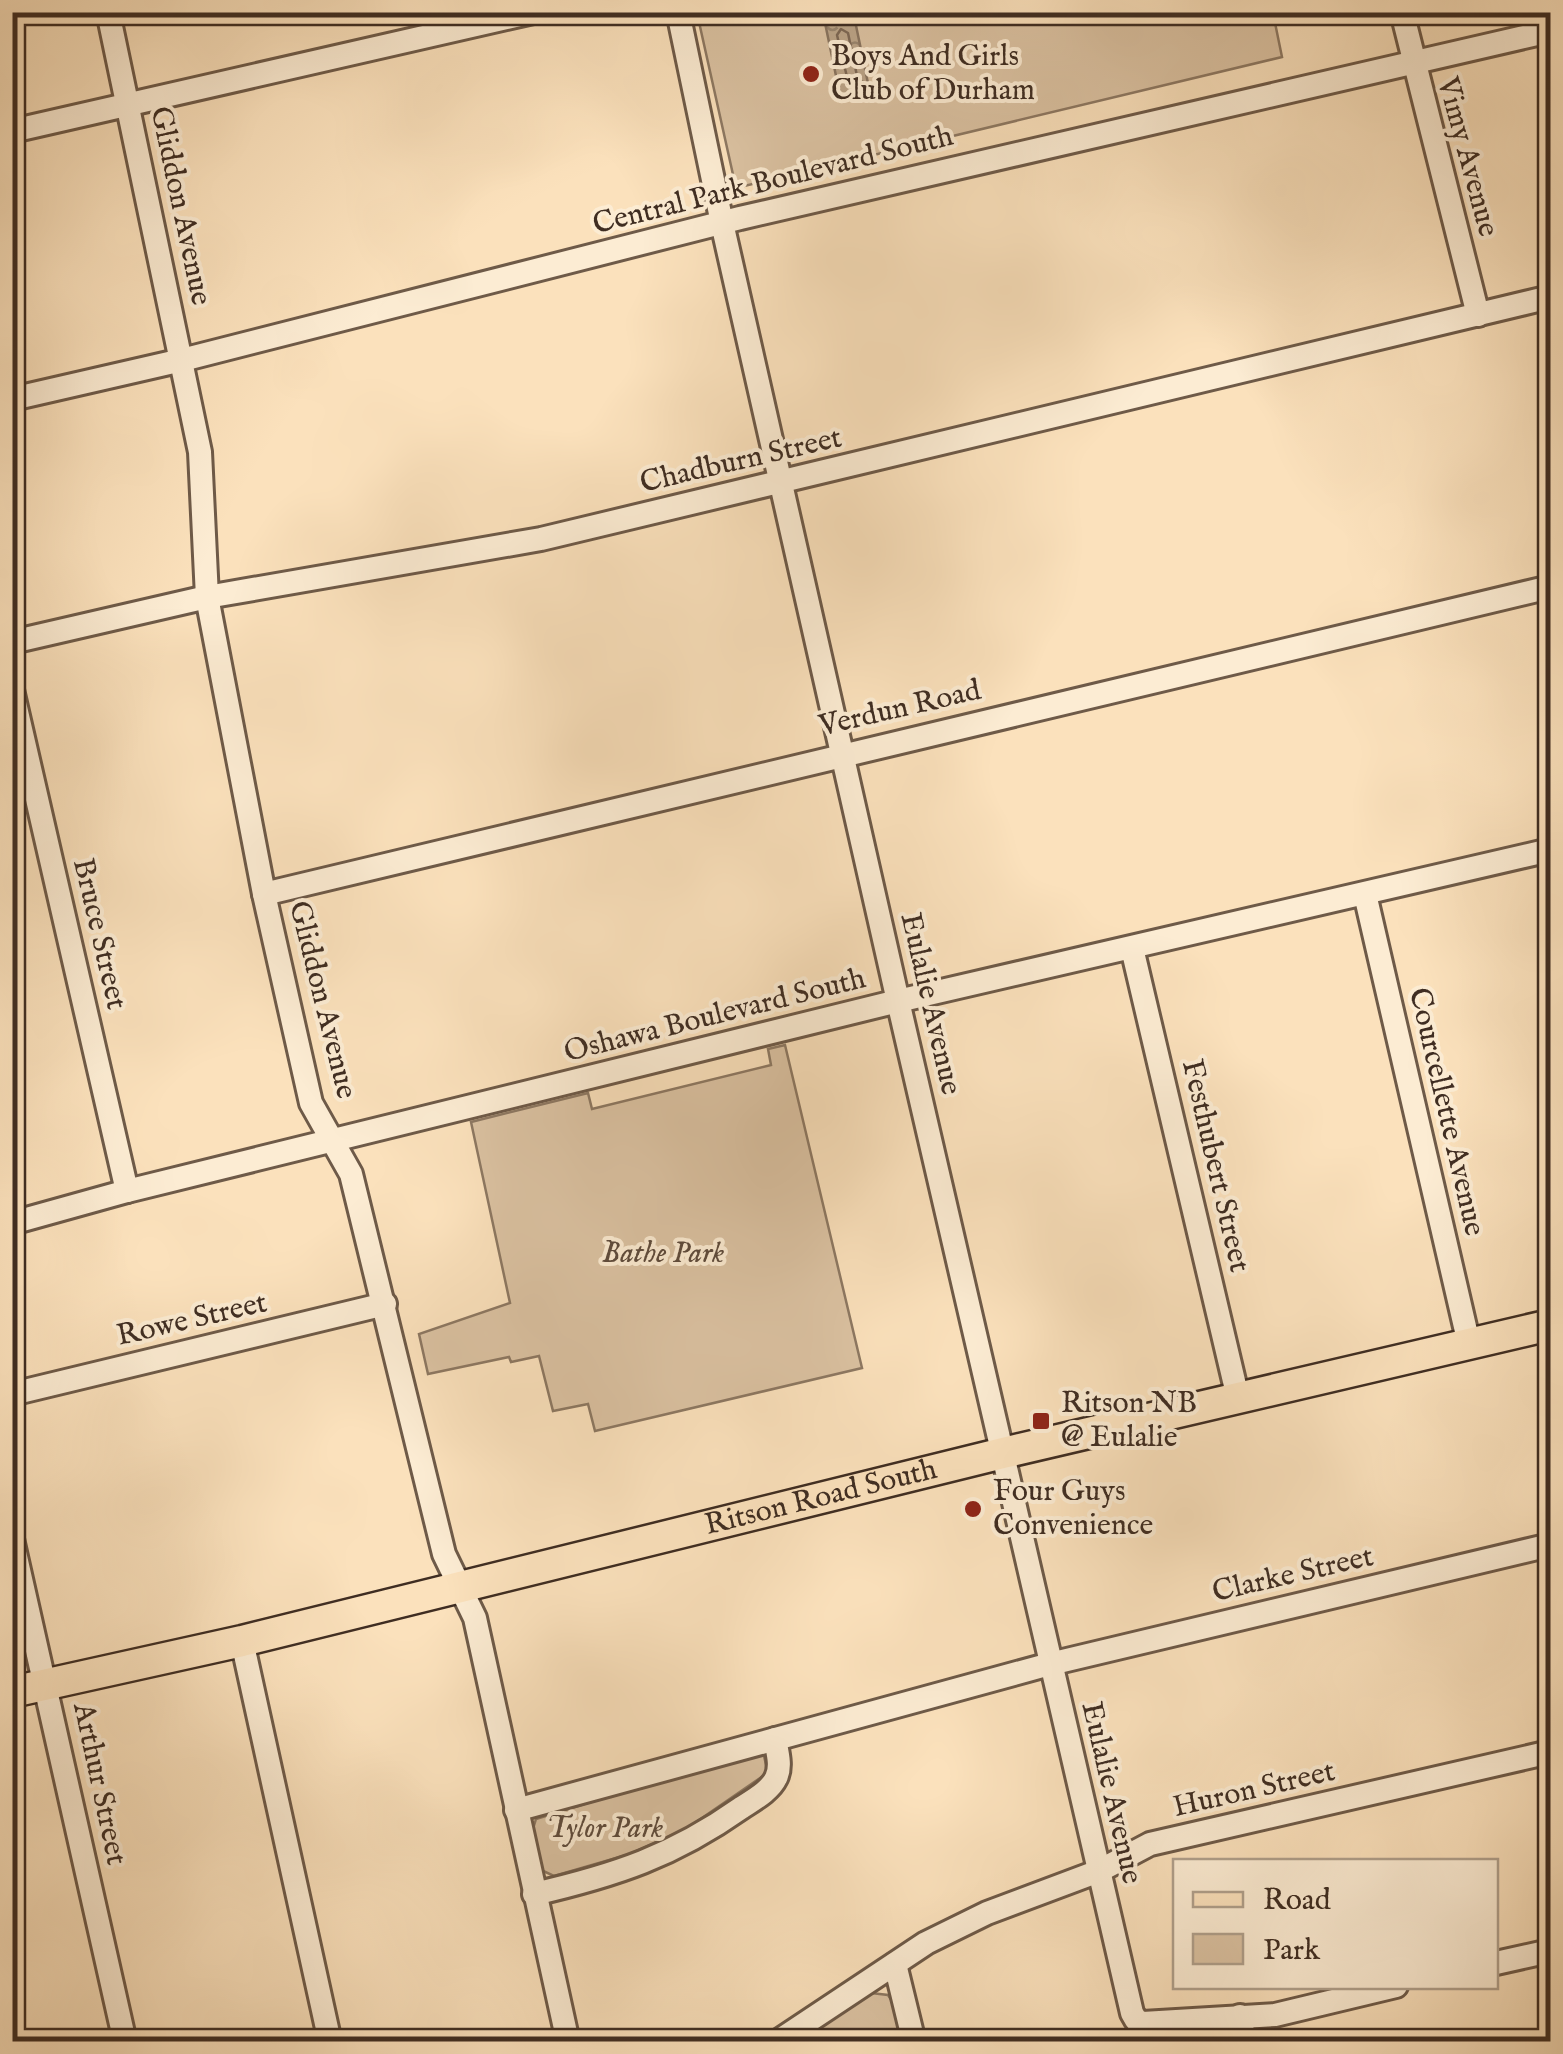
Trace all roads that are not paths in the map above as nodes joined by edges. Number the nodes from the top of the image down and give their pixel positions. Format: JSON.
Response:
{"nodes":[{"id":1,"x":108,"y":12,"type":"edge"},
{"id":2,"x":533,"y":12,"type":"edge"},
{"id":3,"x":678,"y":12,"type":"edge"},
{"id":4,"x":1402,"y":12,"type":"edge"},
{"id":5,"x":1550,"y":32,"type":"edge"},
{"id":6,"x":1412,"y":63,"type":"junction"},
{"id":7,"x":128,"y":105,"type":"junction"},
{"id":8,"x":12,"y":131,"type":"edge"},
{"id":9,"x":722,"y":223,"type":"junction"},
{"id":10,"x":1550,"y":298,"type":"edge"},
{"id":11,"x":1478,"y":315,"type":"junction"},
{"id":12,"x":182,"y":360,"type":"junction"},
{"id":13,"x":12,"y":399,"type":"edge"},
{"id":14,"x":782,"y":482,"type":"junction"},
{"id":15,"x":1549,"y":593,"type":"edge"},
{"id":16,"x":206,"y":597,"type":"junction"},
{"id":17,"x":12,"y":642,"type":"edge"},
{"id":18,"x":12,"y":690,"type":"edge"},
{"id":19,"x":842,"y":753,"type":"junction"},
{"id":20,"x":1550,"y":850,"type":"edge"},
{"id":21,"x":264,"y":894,"type":"junction"},
{"id":22,"x":1365,"y":894,"type":"junction"},
{"id":23,"x":1132,"y":948,"type":"junction"},
{"id":24,"x":898,"y":1001,"type":"junction"},
{"id":25,"x":333,"y":1142,"type":"junction"},
{"id":26,"x":128,"y":1191,"type":"junction"},
{"id":27,"x":12,"y":1223,"type":"edge"},
{"id":28,"x":385,"y":1304,"type":"junction"},
{"id":29,"x":1550,"y":1324,"type":"edge"},
{"id":30,"x":1469,"y":1344,"type":"junction"},
{"id":31,"x":12,"y":1394,"type":"edge"},
{"id":32,"x":1238,"y":1398,"type":"junction"},
{"id":33,"x":1003,"y":1453,"type":"junction"},
{"id":34,"x":12,"y":1539,"type":"edge"},
{"id":35,"x":1550,"y":1544,"type":"edge"},
{"id":36,"x":459,"y":1585,"type":"junction"},
{"id":37,"x":242,"y":1641,"type":"junction"},
{"id":38,"x":1050,"y":1664,"type":"junction"},
{"id":39,"x":46,"y":1684,"type":"junction"},
{"id":40,"x":12,"y":1692,"type":"edge"},
{"id":41,"x":775,"y":1739,"type":"junction"},
{"id":42,"x":1550,"y":1752,"type":"edge"},
{"id":43,"x":516,"y":1810,"type":"junction"},
{"id":44,"x":1099,"y":1871,"type":"junction"},
{"id":45,"x":534,"y":1894,"type":"junction"},
{"id":46,"x":1550,"y":1950,"type":"edge"},
{"id":47,"x":1498,"y":1963,"type":"edge"},
{"id":48,"x":895,"y":1964,"type":"junction"},
{"id":49,"x":1383,"y":1989,"type":"edge"},
{"id":50,"x":1240,"y":2016,"type":"junction"},
{"id":51,"x":125,"y":2042,"type":"edge"},
{"id":52,"x":330,"y":2042,"type":"edge"},
{"id":53,"x":568,"y":2042,"type":"edge"},
{"id":54,"x":777,"y":2042,"type":"edge"},
{"id":55,"x":914,"y":2042,"type":"edge"},
{"id":56,"x":1245,"y":2042,"type":"edge"}],
"edges":[{"from":1,"to":7,"type":"street","name":"Gliddon Avenue"},
{"from":2,"to":7,"type":"street"},
{"from":3,"to":9,"type":"street","name":"Eulalie Avenue"},
{"from":4,"to":6,"type":"street","name":"Vimy Avenue"},
{"from":5,"to":6,"type":"street","name":"Central Park Boulevard South"},
{"from":6,"to":9,"type":"street","name":"Central Park Boulevard South"},
{"from":6,"to":11,"type":"street","name":"Vimy Avenue"},
{"from":7,"to":8,"type":"street"},
{"from":7,"to":12,"type":"street","name":"Gliddon Avenue"},
{"from":9,"to":12,"type":"street","name":"Central Park Boulevard South"},
{"from":9,"to":14,"type":"street","name":"Eulalie Avenue"},
{"from":10,"to":11,"type":"street","name":"Chadburn Street"},
{"from":11,"to":14,"type":"street","name":"Chadburn Street"},
{"from":12,"to":13,"type":"street","name":"Central Park Boulevard South"},
{"from":12,"to":16,"type":"street","name":"Gliddon Avenue"},
{"from":14,"to":16,"type":"street","name":"Chadburn Street"},
{"from":14,"to":19,"type":"street","name":"Eulalie Avenue"},
{"from":15,"to":19,"type":"street","name":"Verdun Road"},
{"from":16,"to":17,"type":"street","name":"Chadburn Street"},
{"from":16,"to":21,"type":"street","name":"Gliddon Avenue"},
{"from":18,"to":26,"type":"street","name":"Bruce Street"},
{"from":19,"to":21,"type":"street","name":"Verdun Road"},
{"from":19,"to":24,"type":"street","name":"Eulalie Avenue"},
{"from":20,"to":22,"type":"street","name":"Oshawa Boulevard South"},
{"from":21,"to":25,"type":"street","name":"Gliddon Avenue"},
{"from":22,"to":23,"type":"street","name":"Oshawa Boulevard South"},
{"from":22,"to":30,"type":"street","name":"Courcellette Avenue"},
{"from":23,"to":24,"type":"street","name":"Oshawa Boulevard South"},
{"from":23,"to":32,"type":"street","name":"Festhubert Street"},
{"from":24,"to":25,"type":"street","name":"Oshawa Boulevard South"},
{"from":24,"to":33,"type":"street","name":"Eulalie Avenue"},
{"from":25,"to":26,"type":"street","name":"Oshawa Boulevard South"},
{"from":25,"to":28,"type":"street","name":"Gliddon Avenue"},
{"from":26,"to":27,"type":"street","name":"Oshawa Boulevard South"},
{"from":28,"to":31,"type":"street","name":"Rowe Street"},
{"from":28,"to":36,"type":"street","name":"Gliddon Avenue"},
{"from":29,"to":30,"type":"main road","name":"Ritson Road South"},
{"from":30,"to":32,"type":"main road","name":"Ritson Road South"},
{"from":32,"to":33,"type":"main road","name":"Ritson Road South"},
{"from":33,"to":36,"type":"main road","name":"Ritson Road South"},
{"from":33,"to":38,"type":"street","name":"Eulalie Avenue"},
{"from":34,"to":39,"type":"street","name":"Arthur Street"},
{"from":35,"to":38,"type":"street","name":"Clarke Street"},
{"from":36,"to":37,"type":"main road","name":"Ritson Road South"},
{"from":36,"to":43,"type":"street","name":"Gliddon Avenue"},
{"from":37,"to":39,"type":"main road","name":"Ritson Road South"},
{"from":37,"to":52,"type":"street"},
{"from":38,"to":41,"type":"street","name":"Clarke Street"},
{"from":38,"to":44,"type":"street","name":"Eulalie Avenue"},
{"from":39,"to":40,"type":"main road","name":"Ritson Road South"},
{"from":39,"to":51,"type":"street","name":"Arthur Street"},
{"from":41,"to":43,"type":"street"},
{"from":41,"to":45,"type":"street"},
{"from":42,"to":44,"type":"street","name":"Huron Street"},
{"from":43,"to":45,"type":"street","name":"Gliddon Avenue"},
{"from":44,"to":48,"type":"street","name":"Huron Street"},
{"from":44,"to":50,"type":"street","name":"Eulalie Avenue"},
{"from":45,"to":53,"type":"street","name":"Gliddon Avenue"},
{"from":46,"to":47,"type":"street"},
{"from":48,"to":54,"type":"street","name":"Huron Street"},
{"from":48,"to":55,"type":"street"},
{"from":49,"to":50,"type":"street"},
{"from":50,"to":56,"type":"street"}]}
